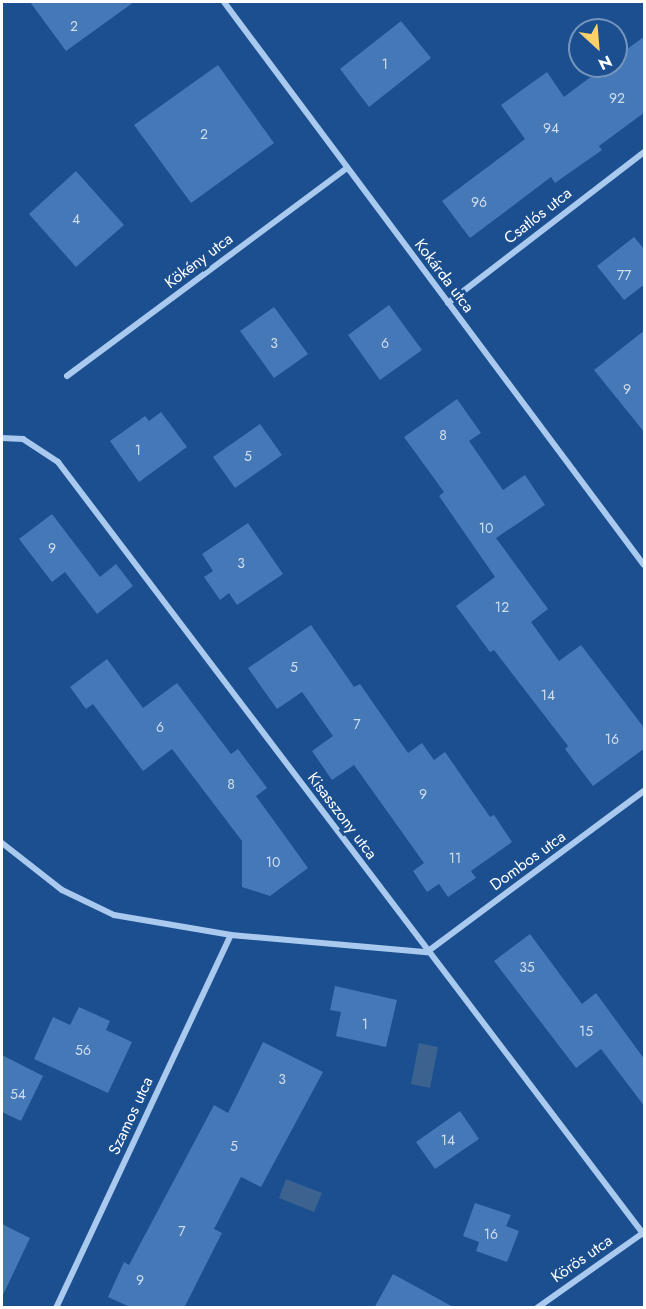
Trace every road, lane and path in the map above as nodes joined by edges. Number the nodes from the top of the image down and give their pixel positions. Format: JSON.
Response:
{"nodes":[{"id":1,"x":224,"y":2,"type":"edge"},
{"id":2,"x":645,"y":152,"type":"edge"},
{"id":3,"x":347,"y":168,"type":"junction"},
{"id":4,"x":448,"y":303,"type":"junction"},
{"id":5,"x":67,"y":376,"type":"dead end"},
{"id":6,"x":2,"y":438,"type":"edge"},
{"id":7,"x":645,"y":565,"type":"edge"},
{"id":8,"x":645,"y":791,"type":"edge"},
{"id":9,"x":2,"y":843,"type":"edge"},
{"id":10,"x":231,"y":935,"type":"junction"},
{"id":11,"x":427,"y":952,"type":"junction"},
{"id":12,"x":644,"y":1234,"type":"edge"},
{"id":13,"x":56,"y":1308,"type":"edge"},
{"id":14,"x":537,"y":1308,"type":"edge"}],
"edges":[{"from":1,"to":3,"type":"street","name":"Kokárda utca"},
{"from":2,"to":4,"type":"street","name":"Csatlós utca"},
{"from":3,"to":4,"type":"street","name":"Kokárda utca"},
{"from":3,"to":5,"type":"street","name":"Kökény utca"},
{"from":4,"to":7,"type":"street","name":"Kokárda utca"},
{"from":6,"to":11,"type":"street","name":"Kisasszony utca"},
{"from":8,"to":11,"type":"street","name":"Dombos utca"},
{"from":9,"to":10,"type":"street"},
{"from":10,"to":11,"type":"street"},
{"from":10,"to":13,"type":"street","name":"Szamos utca"},
{"from":11,"to":12,"type":"street","name":"Kisasszony utca"},
{"from":12,"to":14,"type":"street","name":"Körös utca"}]}
